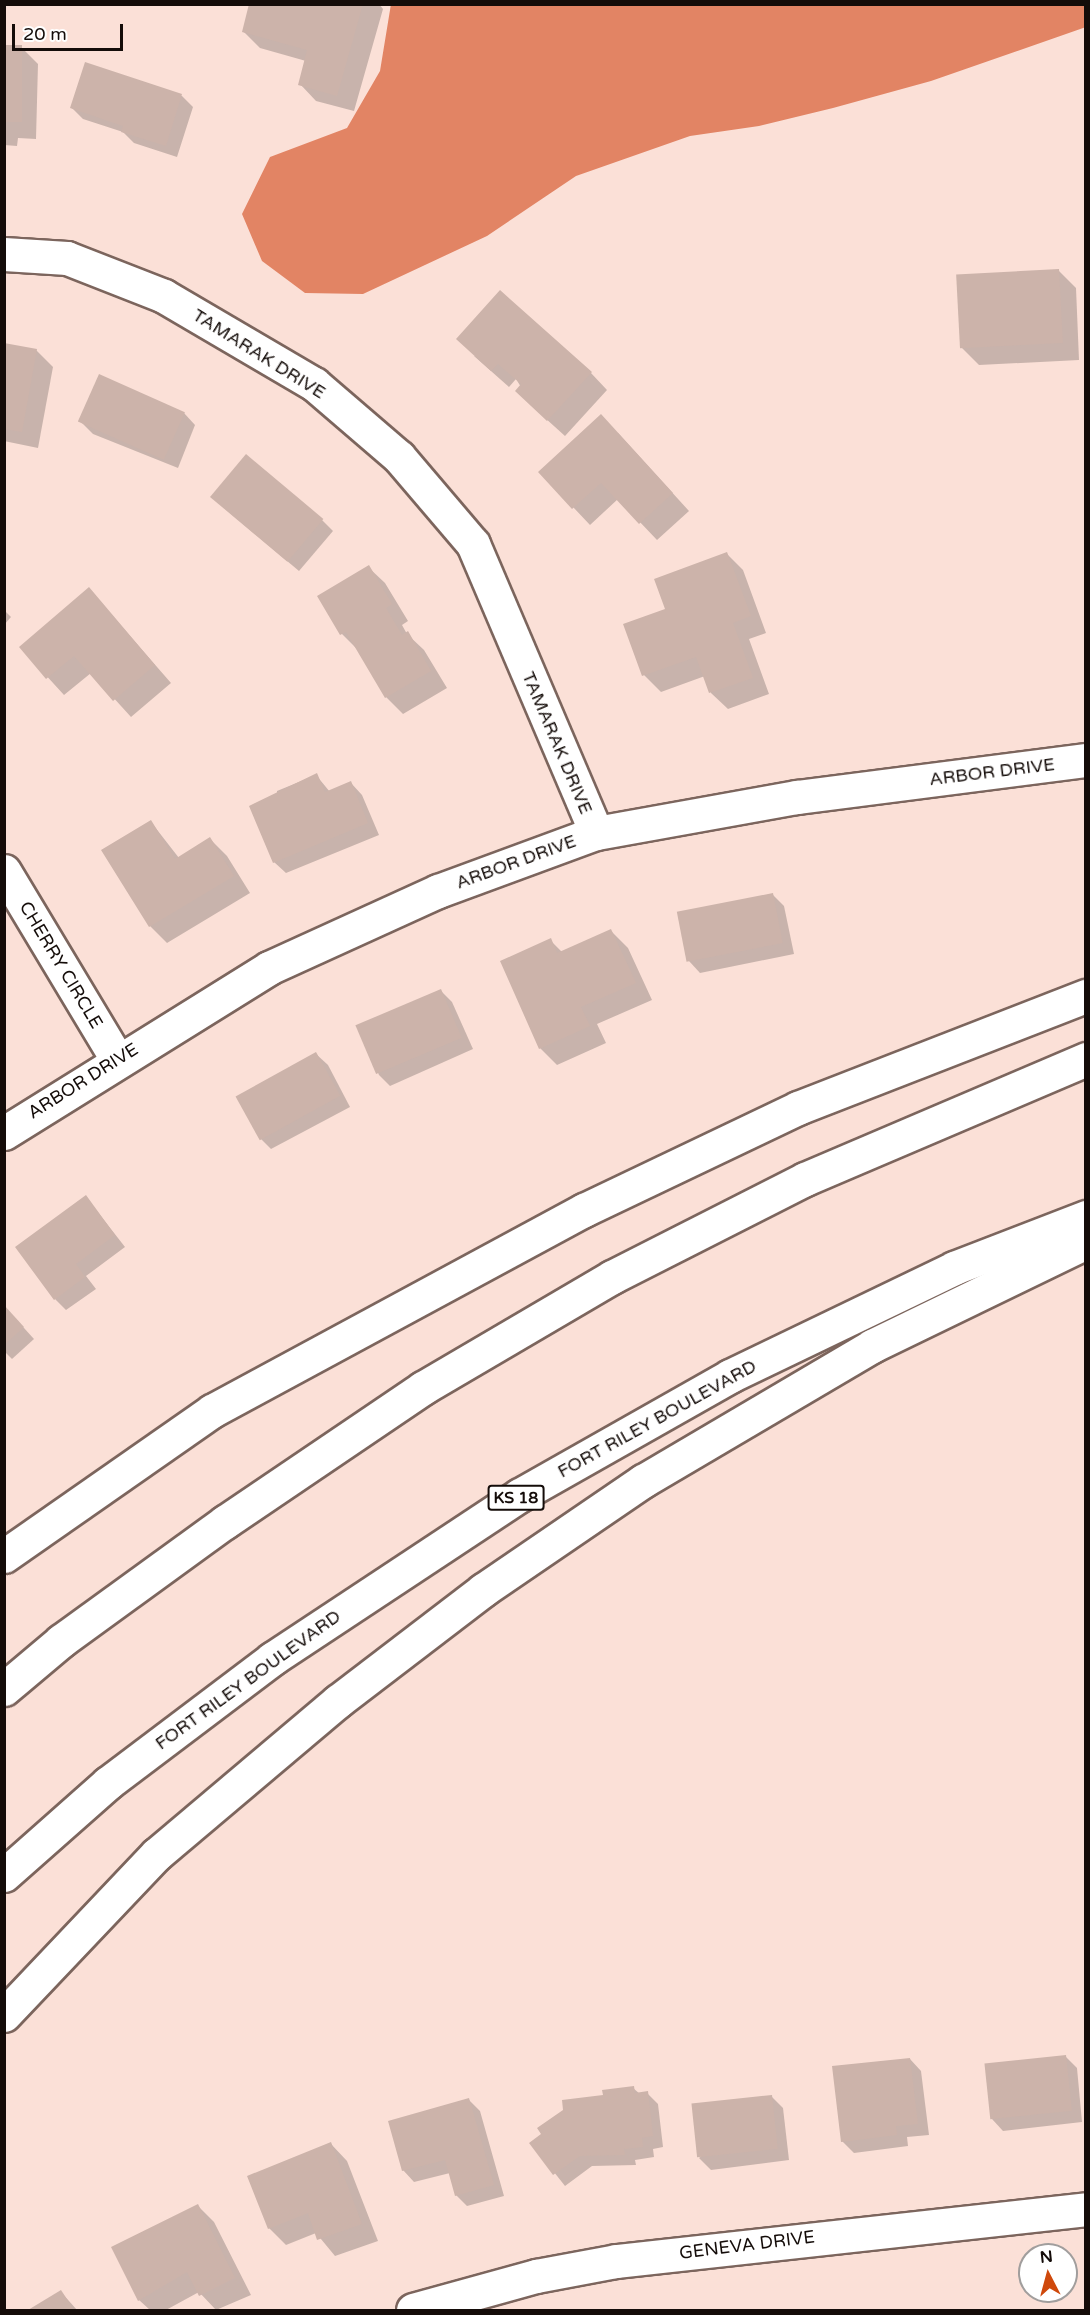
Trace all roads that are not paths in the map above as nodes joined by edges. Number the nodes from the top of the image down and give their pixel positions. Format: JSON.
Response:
{"nodes":[{"id":1,"x":4,"y":254,"type":"edge"},
{"id":2,"x":1086,"y":760,"type":"edge"},
{"id":3,"x":596,"y":833,"type":"junction"},
{"id":4,"x":4,"y":871,"type":"edge"},
{"id":5,"x":1086,"y":996,"type":"edge"},
{"id":6,"x":117,"y":1059,"type":"junction"},
{"id":7,"x":1086,"y":1059,"type":"edge"},
{"id":8,"x":4,"y":1132,"type":"edge"},
{"id":9,"x":1086,"y":1217,"type":"edge"},
{"id":10,"x":1086,"y":1242,"type":"edge"},
{"id":11,"x":4,"y":1556,"type":"edge"},
{"id":12,"x":4,"y":1689,"type":"edge"},
{"id":13,"x":4,"y":1875,"type":"edge"},
{"id":14,"x":4,"y":2015,"type":"edge"},
{"id":15,"x":1086,"y":2209,"type":"edge"},
{"id":16,"x":413,"y":2310,"type":"edge"}],
"edges":[{"from":1,"to":3,"type":"main road","name":"TAMARAK DRIVE"},
{"from":2,"to":3,"type":"main road","name":"ARBOR DRIVE"},
{"from":3,"to":6,"type":"main road","name":"ARBOR DRIVE"},
{"from":4,"to":6,"type":"main road","name":"CHERRY CIRCLE"},
{"from":5,"to":11,"type":"main road"},
{"from":6,"to":8,"type":"main road","name":"ARBOR DRIVE"},
{"from":7,"to":12,"type":"main road"},
{"from":9,"to":13,"type":"main road","name":"FORT RILEY BOULEVARD","number":"KS 18"},
{"from":10,"to":14,"type":"main road"},
{"from":15,"to":16,"type":"main road","name":"GENEVA DRIVE"}]}
